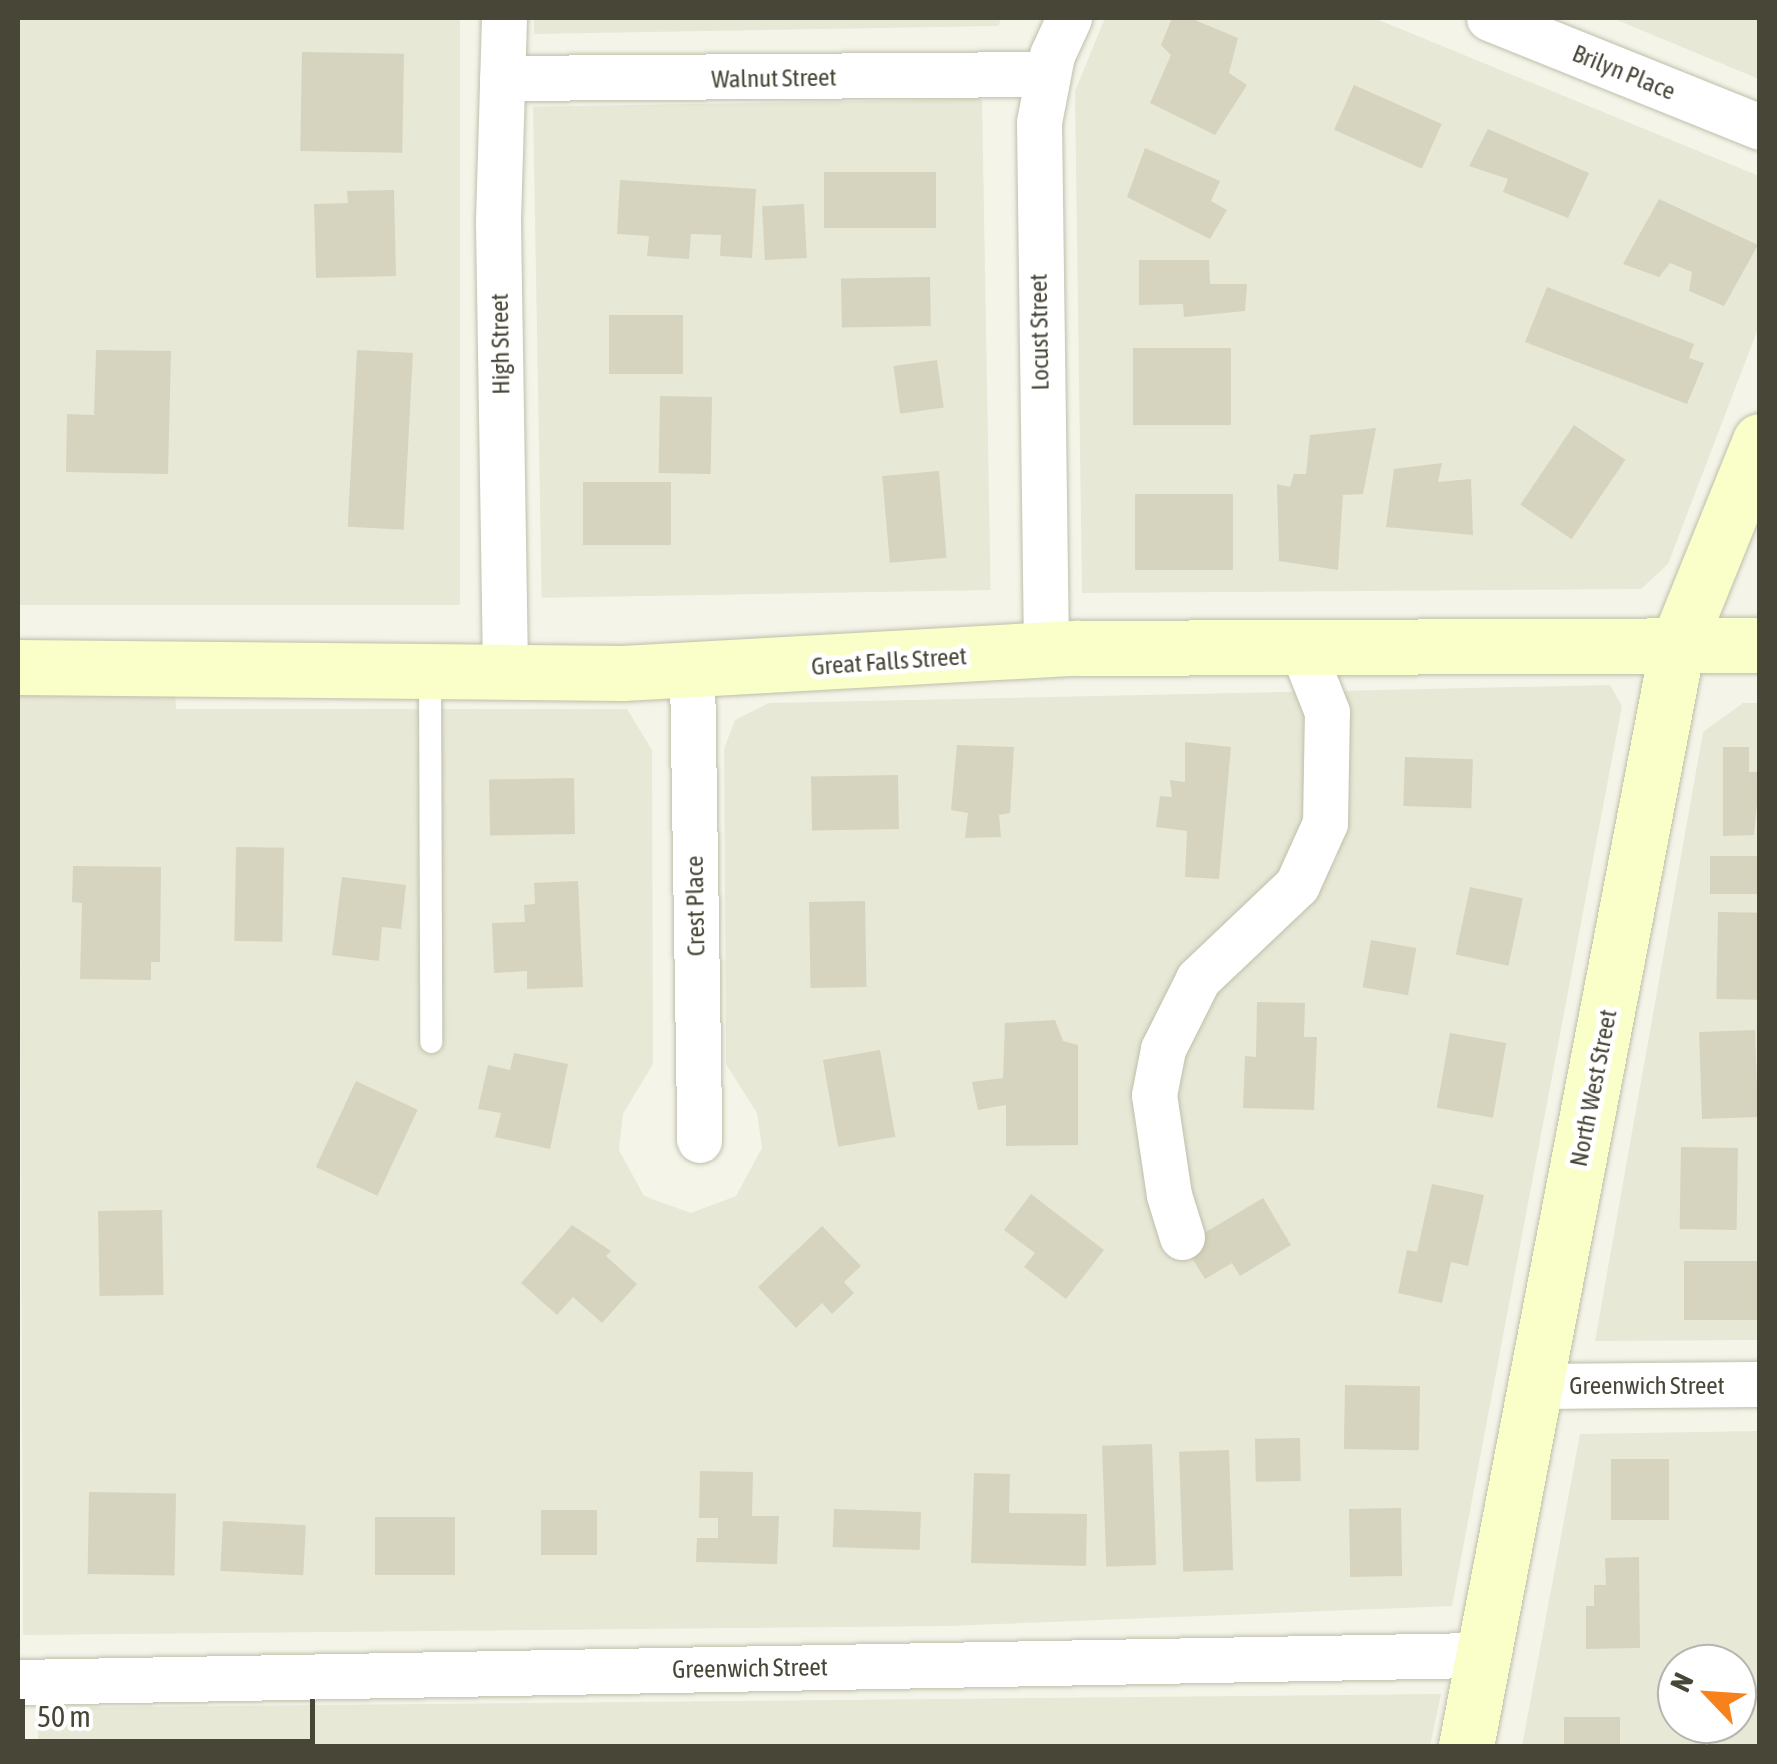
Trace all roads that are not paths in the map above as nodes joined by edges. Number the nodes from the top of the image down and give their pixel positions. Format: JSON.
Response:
{"nodes":[{"id":1,"x":504,"y":18,"type":"edge"},
{"id":2,"x":1069,"y":18,"type":"edge"},
{"id":3,"x":1489,"y":18,"type":"edge"},
{"id":4,"x":1047,"y":74,"type":"junction"},
{"id":5,"x":502,"y":78,"type":"junction"},
{"id":6,"x":1760,"y":127,"type":"edge"},
{"id":7,"x":1760,"y":441,"type":"edge"},
{"id":8,"x":1760,"y":645,"type":"edge"},
{"id":9,"x":1677,"y":646,"type":"junction"},
{"id":10,"x":1302,"y":648,"type":"junction"},
{"id":11,"x":1046,"y":650,"type":"junction"},
{"id":12,"x":18,"y":668,"type":"edge"},
{"id":13,"x":430,"y":670,"type":"junction"},
{"id":14,"x":505,"y":670,"type":"junction"},
{"id":15,"x":692,"y":671,"type":"junction"},
{"id":16,"x":432,"y":1042,"type":"dead end"},
{"id":17,"x":698,"y":1140,"type":"dead end"},
{"id":18,"x":1182,"y":1237,"type":"dead end"},
{"id":19,"x":1760,"y":1384,"type":"edge"},
{"id":20,"x":1534,"y":1386,"type":"junction"},
{"id":21,"x":1483,"y":1655,"type":"junction"},
{"id":22,"x":18,"y":1682,"type":"edge"},
{"id":23,"x":1466,"y":1746,"type":"edge"}],
"edges":[{"from":1,"to":5,"type":"street","name":"High Street"},
{"from":2,"to":4,"type":"street","name":"Locust Street"},
{"from":3,"to":6,"type":"street","name":"Brilyn Place"},
{"from":4,"to":5,"type":"street","name":"Walnut Street"},
{"from":4,"to":11,"type":"street","name":"Locust Street"},
{"from":5,"to":14,"type":"street","name":"High Street"},
{"from":7,"to":9,"type":"main road","name":"North West Street"},
{"from":8,"to":9,"type":"main road","name":"Great Falls Street"},
{"from":9,"to":10,"type":"main road","name":"Great Falls Street"},
{"from":9,"to":20,"type":"main road","name":"North West Street"},
{"from":10,"to":11,"type":"main road","name":"Great Falls Street"},
{"from":10,"to":18,"type":"street"},
{"from":11,"to":15,"type":"main road","name":"Great Falls Street"},
{"from":12,"to":13,"type":"main road","name":"Great Falls Street"},
{"from":13,"to":14,"type":"main road","name":"Great Falls Street"},
{"from":13,"to":16,"type":"lane"},
{"from":14,"to":15,"type":"main road","name":"Great Falls Street"},
{"from":15,"to":17,"type":"street","name":"Crest Place"},
{"from":19,"to":20,"type":"street","name":"Greenwich Street"},
{"from":20,"to":21,"type":"main road","name":"North West Street"},
{"from":21,"to":22,"type":"street","name":"Greenwich Street"},
{"from":21,"to":23,"type":"main road","name":"North West Street"}]}
